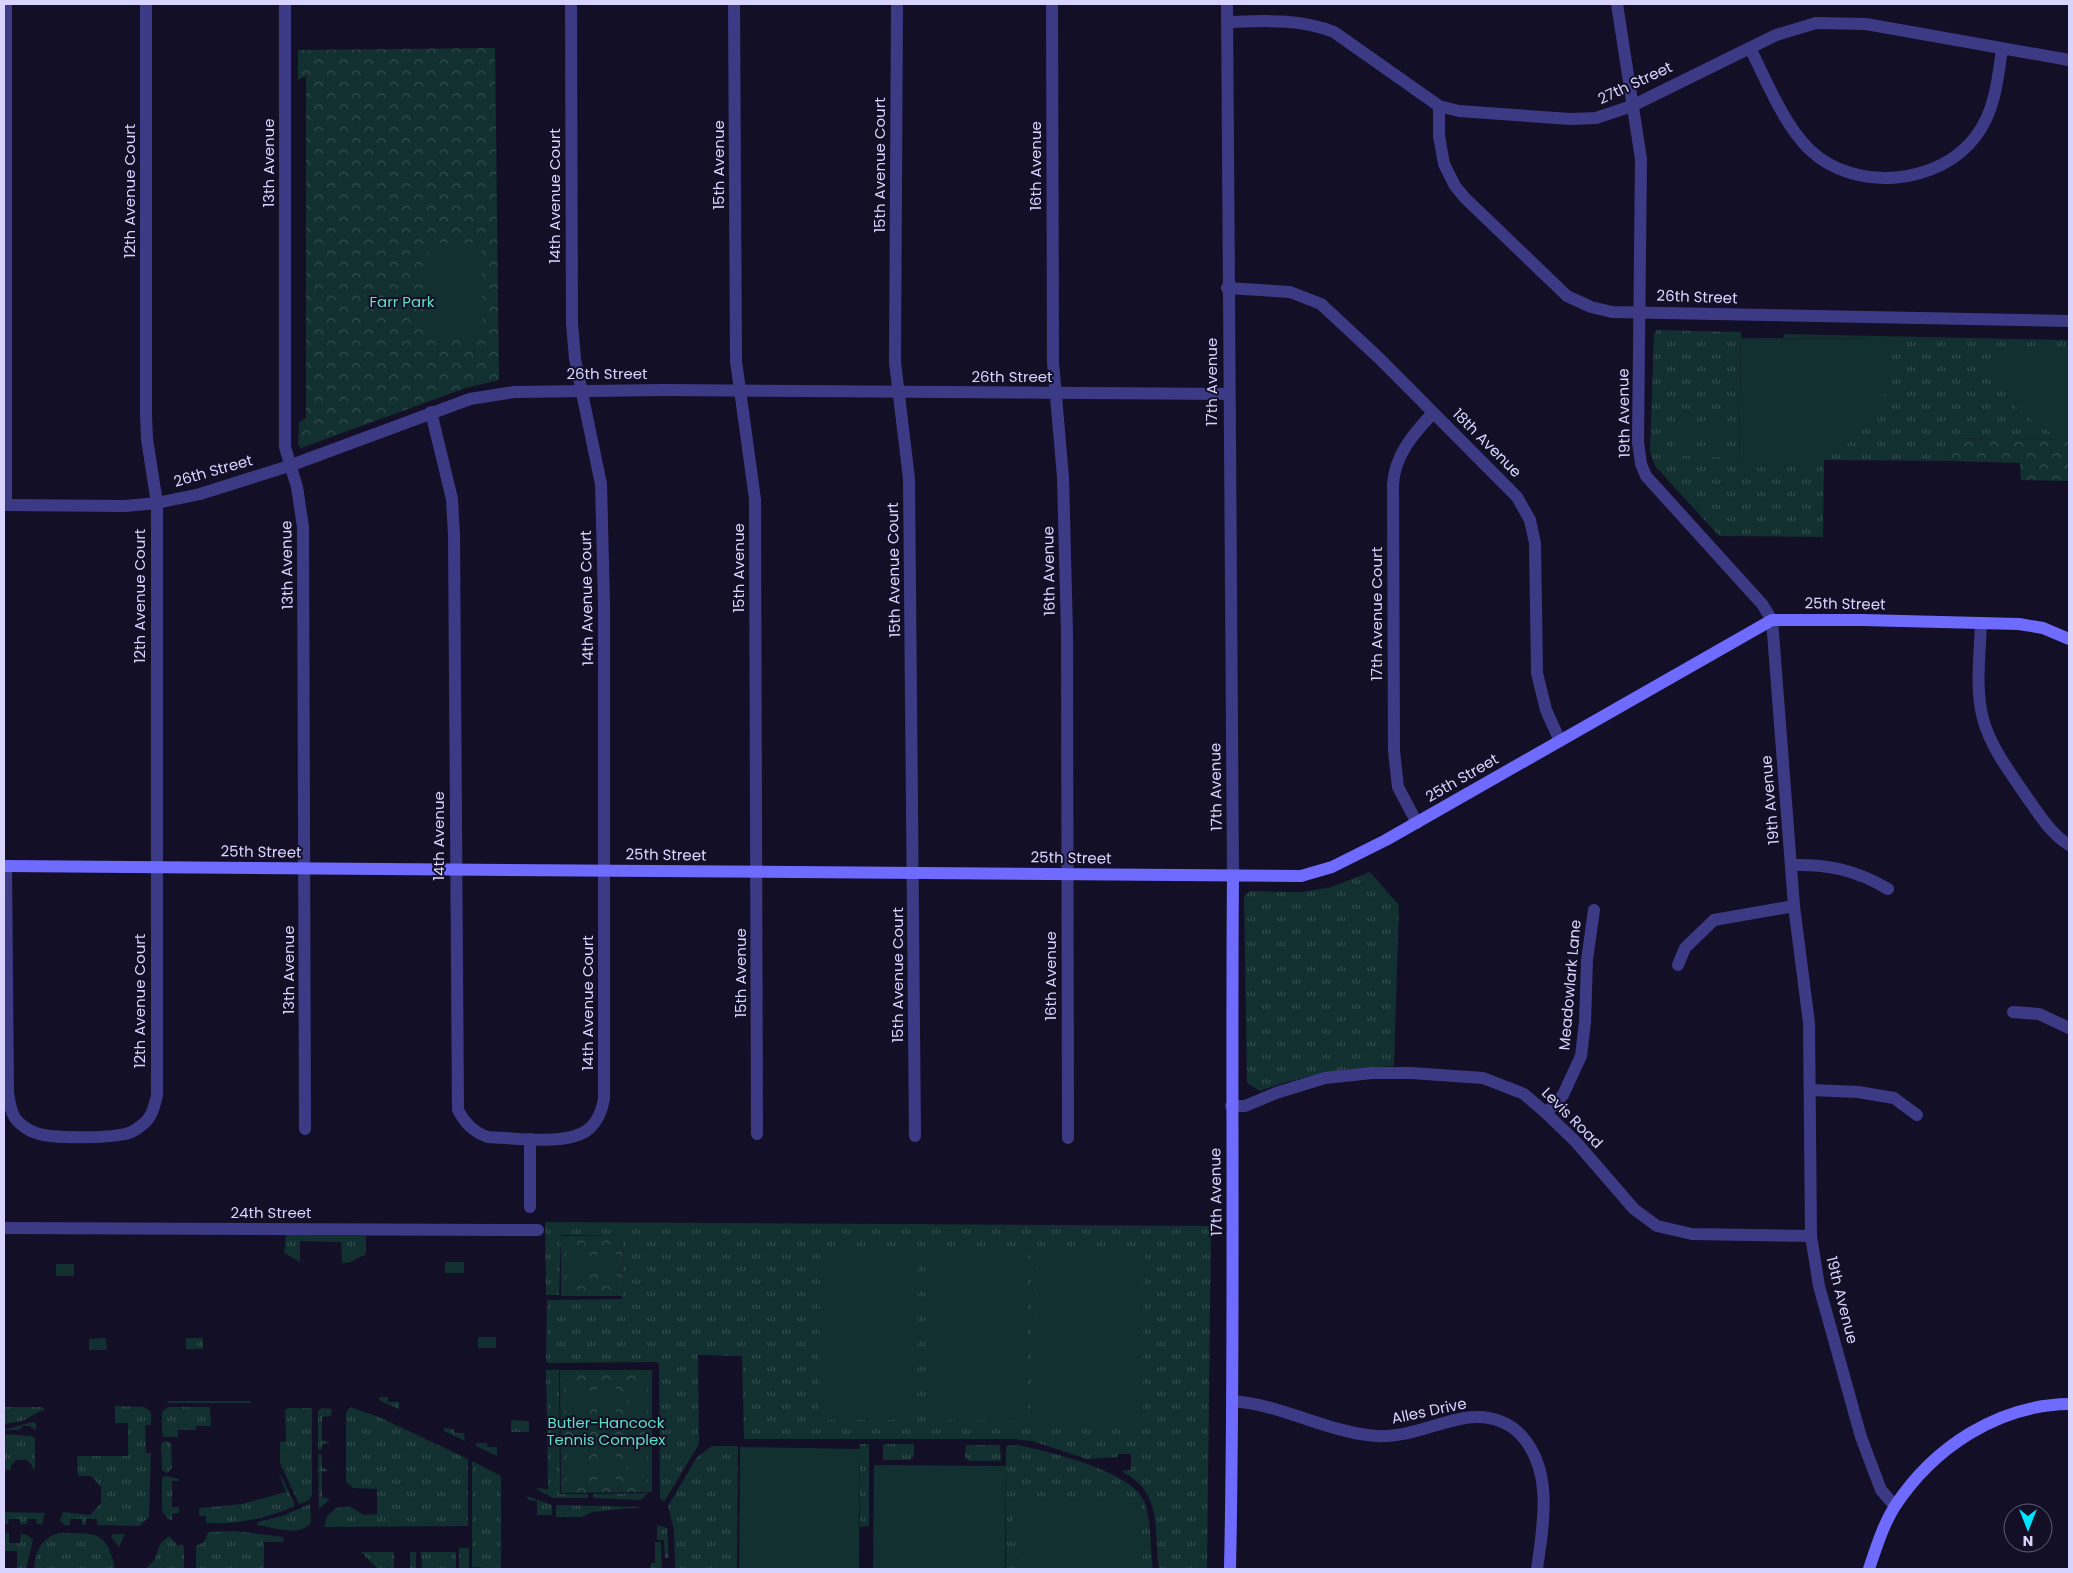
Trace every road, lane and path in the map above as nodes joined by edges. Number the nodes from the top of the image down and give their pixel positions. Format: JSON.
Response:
{"nodes":[{"id":1,"x":6,"y":4,"type":"edge"},
{"id":2,"x":146,"y":4,"type":"edge"},
{"id":3,"x":285,"y":4,"type":"edge"},
{"id":4,"x":571,"y":4,"type":"edge"},
{"id":5,"x":734,"y":4,"type":"edge"},
{"id":6,"x":897,"y":4,"type":"edge"},
{"id":7,"x":1052,"y":4,"type":"edge"},
{"id":8,"x":1226,"y":4,"type":"edge"},
{"id":9,"x":1617,"y":4,"type":"edge"},
{"id":10,"x":1227,"y":22,"type":"junction"},
{"id":11,"x":1750,"y":48,"type":"junction"},
{"id":12,"x":2002,"y":49,"type":"junction"},
{"id":13,"x":2069,"y":60,"type":"edge"},
{"id":14,"x":1439,"y":106,"type":"junction"},
{"id":15,"x":1632,"y":106,"type":"junction"},
{"id":16,"x":1228,"y":288,"type":"junction"},
{"id":17,"x":1640,"y":312,"type":"junction"},
{"id":18,"x":2069,"y":321,"type":"edge"},
{"id":19,"x":582,"y":390,"type":"junction"},
{"id":20,"x":739,"y":391,"type":"junction"},
{"id":21,"x":897,"y":393,"type":"junction"},
{"id":22,"x":1055,"y":394,"type":"junction"},
{"id":23,"x":1228,"y":394,"type":"junction"},
{"id":24,"x":431,"y":412,"type":"junction"},
{"id":25,"x":1432,"y":413,"type":"junction"},
{"id":26,"x":289,"y":466,"type":"junction"},
{"id":27,"x":156,"y":503,"type":"junction"},
{"id":28,"x":5,"y":504,"type":"edge"},
{"id":29,"x":1772,"y":620,"type":"junction"},
{"id":30,"x":1981,"y":623,"type":"junction"},
{"id":31,"x":2069,"y":639,"type":"edge"},
{"id":32,"x":1560,"y":741,"type":"junction"},
{"id":33,"x":1417,"y":823,"type":"junction"},
{"id":34,"x":2069,"y":844,"type":"edge"},
{"id":35,"x":1792,"y":865,"type":"junction"},
{"id":36,"x":5,"y":866,"type":"edge"},
{"id":37,"x":156,"y":868,"type":"junction"},
{"id":38,"x":305,"y":869,"type":"junction"},
{"id":39,"x":455,"y":870,"type":"junction"},
{"id":40,"x":603,"y":870,"type":"junction"},
{"id":41,"x":757,"y":871,"type":"junction"},
{"id":42,"x":913,"y":874,"type":"junction"},
{"id":43,"x":1068,"y":874,"type":"junction"},
{"id":44,"x":1233,"y":876,"type":"junction"},
{"id":45,"x":1888,"y":890,"type":"dead end"},
{"id":46,"x":1794,"y":906,"type":"junction"},
{"id":47,"x":1594,"y":910,"type":"dead end"},
{"id":48,"x":1678,"y":965,"type":"dead end"},
{"id":49,"x":2013,"y":1012,"type":"dead end"},
{"id":50,"x":2069,"y":1028,"type":"edge"},
{"id":51,"x":1811,"y":1090,"type":"junction"},
{"id":52,"x":1231,"y":1106,"type":"junction"},
{"id":53,"x":1546,"y":1113,"type":"junction"},
{"id":54,"x":1917,"y":1115,"type":"dead end"},
{"id":55,"x":305,"y":1129,"type":"dead end"},
{"id":56,"x":757,"y":1134,"type":"dead end"},
{"id":57,"x":915,"y":1136,"type":"dead end"},
{"id":58,"x":1068,"y":1138,"type":"dead end"},
{"id":59,"x":530,"y":1139,"type":"junction"},
{"id":60,"x":530,"y":1207,"type":"dead end"},
{"id":61,"x":4,"y":1228,"type":"edge"},
{"id":62,"x":538,"y":1230,"type":"dead end"},
{"id":63,"x":1811,"y":1236,"type":"junction"},
{"id":64,"x":1233,"y":1402,"type":"junction"},
{"id":65,"x":2069,"y":1404,"type":"edge"},
{"id":66,"x":1895,"y":1506,"type":"junction"},
{"id":67,"x":1230,"y":1569,"type":"edge"},
{"id":68,"x":1537,"y":1569,"type":"edge"},
{"id":69,"x":1869,"y":1569,"type":"edge"}],
"edges":[{"from":1,"to":28,"type":"street"},
{"from":2,"to":27,"type":"street","name":"12th Avenue Court"},
{"from":3,"to":26,"type":"street","name":"13th Avenue"},
{"from":4,"to":19,"type":"street","name":"14th Avenue Court"},
{"from":5,"to":20,"type":"street","name":"15th Avenue"},
{"from":6,"to":21,"type":"street","name":"15th Avenue Court"},
{"from":7,"to":22,"type":"street","name":"16th Avenue"},
{"from":8,"to":10,"type":"street","name":"17th Avenue"},
{"from":9,"to":15,"type":"street","name":"19th Avenue"},
{"from":10,"to":14,"type":"street","name":"27th Street"},
{"from":10,"to":16,"type":"street","name":"17th Avenue"},
{"from":11,"to":12,"type":"street","name":"27th Street"},
{"from":11,"to":12,"type":"street"},
{"from":11,"to":15,"type":"street","name":"27th Street"},
{"from":12,"to":13,"type":"street","name":"27th Street"},
{"from":14,"to":15,"type":"street","name":"27th Street"},
{"from":14,"to":17,"type":"street","name":"26th Street"},
{"from":15,"to":17,"type":"street","name":"19th Avenue"},
{"from":16,"to":23,"type":"street","name":"17th Avenue"},
{"from":16,"to":25,"type":"street","name":"18th Avenue"},
{"from":17,"to":18,"type":"street","name":"26th Street"},
{"from":17,"to":29,"type":"street","name":"19th Avenue"},
{"from":19,"to":20,"type":"street","name":"26th Street"},
{"from":19,"to":24,"type":"street","name":"26th Street"},
{"from":19,"to":40,"type":"street","name":"14th Avenue Court"},
{"from":20,"to":21,"type":"street","name":"26th Street"},
{"from":20,"to":41,"type":"street","name":"15th Avenue"},
{"from":21,"to":22,"type":"street","name":"26th Street"},
{"from":21,"to":42,"type":"street","name":"15th Avenue Court"},
{"from":22,"to":23,"type":"street","name":"26th Street"},
{"from":22,"to":43,"type":"street","name":"16th Avenue"},
{"from":23,"to":44,"type":"street","name":"17th Avenue"},
{"from":24,"to":26,"type":"street","name":"26th Street"},
{"from":24,"to":39,"type":"street","name":"14th Avenue"},
{"from":25,"to":32,"type":"street","name":"18th Avenue"},
{"from":25,"to":33,"type":"street","name":"17th Avenue Court"},
{"from":26,"to":27,"type":"street","name":"26th Street"},
{"from":26,"to":38,"type":"street","name":"13th Avenue"},
{"from":27,"to":28,"type":"street","name":"26th Street"},
{"from":27,"to":37,"type":"street","name":"12th Avenue Court"},
{"from":29,"to":30,"type":"street","name":"25th Street"},
{"from":29,"to":32,"type":"street","name":"25th Street"},
{"from":29,"to":35,"type":"street","name":"19th Avenue"},
{"from":30,"to":31,"type":"street","name":"25th Street"},
{"from":30,"to":34,"type":"street"},
{"from":32,"to":33,"type":"street","name":"25th Street"},
{"from":33,"to":44,"type":"street","name":"25th Street"},
{"from":35,"to":45,"type":"street","name":"19th Avenue"},
{"from":35,"to":46,"type":"street","name":"19th Avenue"},
{"from":36,"to":37,"type":"street","name":"25th Street"},
{"from":36,"to":37,"type":"street","name":"12th Avenue Court"},
{"from":37,"to":38,"type":"street","name":"25th Street"},
{"from":38,"to":39,"type":"street","name":"25th Street"},
{"from":38,"to":55,"type":"street","name":"13th Avenue"},
{"from":39,"to":40,"type":"street","name":"25th Street"},
{"from":39,"to":59,"type":"street","name":"14th Avenue"},
{"from":40,"to":41,"type":"street","name":"25th Street"},
{"from":40,"to":59,"type":"street","name":"14th Avenue Court"},
{"from":41,"to":42,"type":"street","name":"25th Street"},
{"from":41,"to":56,"type":"street","name":"15th Avenue"},
{"from":42,"to":43,"type":"street","name":"25th Street"},
{"from":42,"to":57,"type":"street","name":"15th Avenue Court"},
{"from":43,"to":44,"type":"street","name":"25th Street"},
{"from":43,"to":58,"type":"street","name":"16th Avenue"},
{"from":44,"to":52,"type":"street","name":"17th Avenue"},
{"from":46,"to":48,"type":"street"},
{"from":46,"to":51,"type":"street","name":"19th Avenue"},
{"from":47,"to":53,"type":"street","name":"Meadowlark Lane"},
{"from":49,"to":50,"type":"street"},
{"from":51,"to":54,"type":"street"},
{"from":51,"to":63,"type":"street","name":"19th Avenue"},
{"from":52,"to":53,"type":"street","name":"Levis Road"},
{"from":52,"to":64,"type":"street","name":"17th Avenue"},
{"from":53,"to":63,"type":"street","name":"Levis Road"},
{"from":59,"to":60,"type":"street"},
{"from":61,"to":62,"type":"street","name":"24th Street"},
{"from":63,"to":66,"type":"street","name":"19th Avenue"},
{"from":64,"to":67,"type":"street","name":"17th Avenue"},
{"from":64,"to":68,"type":"street","name":"Alles Drive"},
{"from":65,"to":66,"type":"street"},
{"from":66,"to":69,"type":"street"}]}
